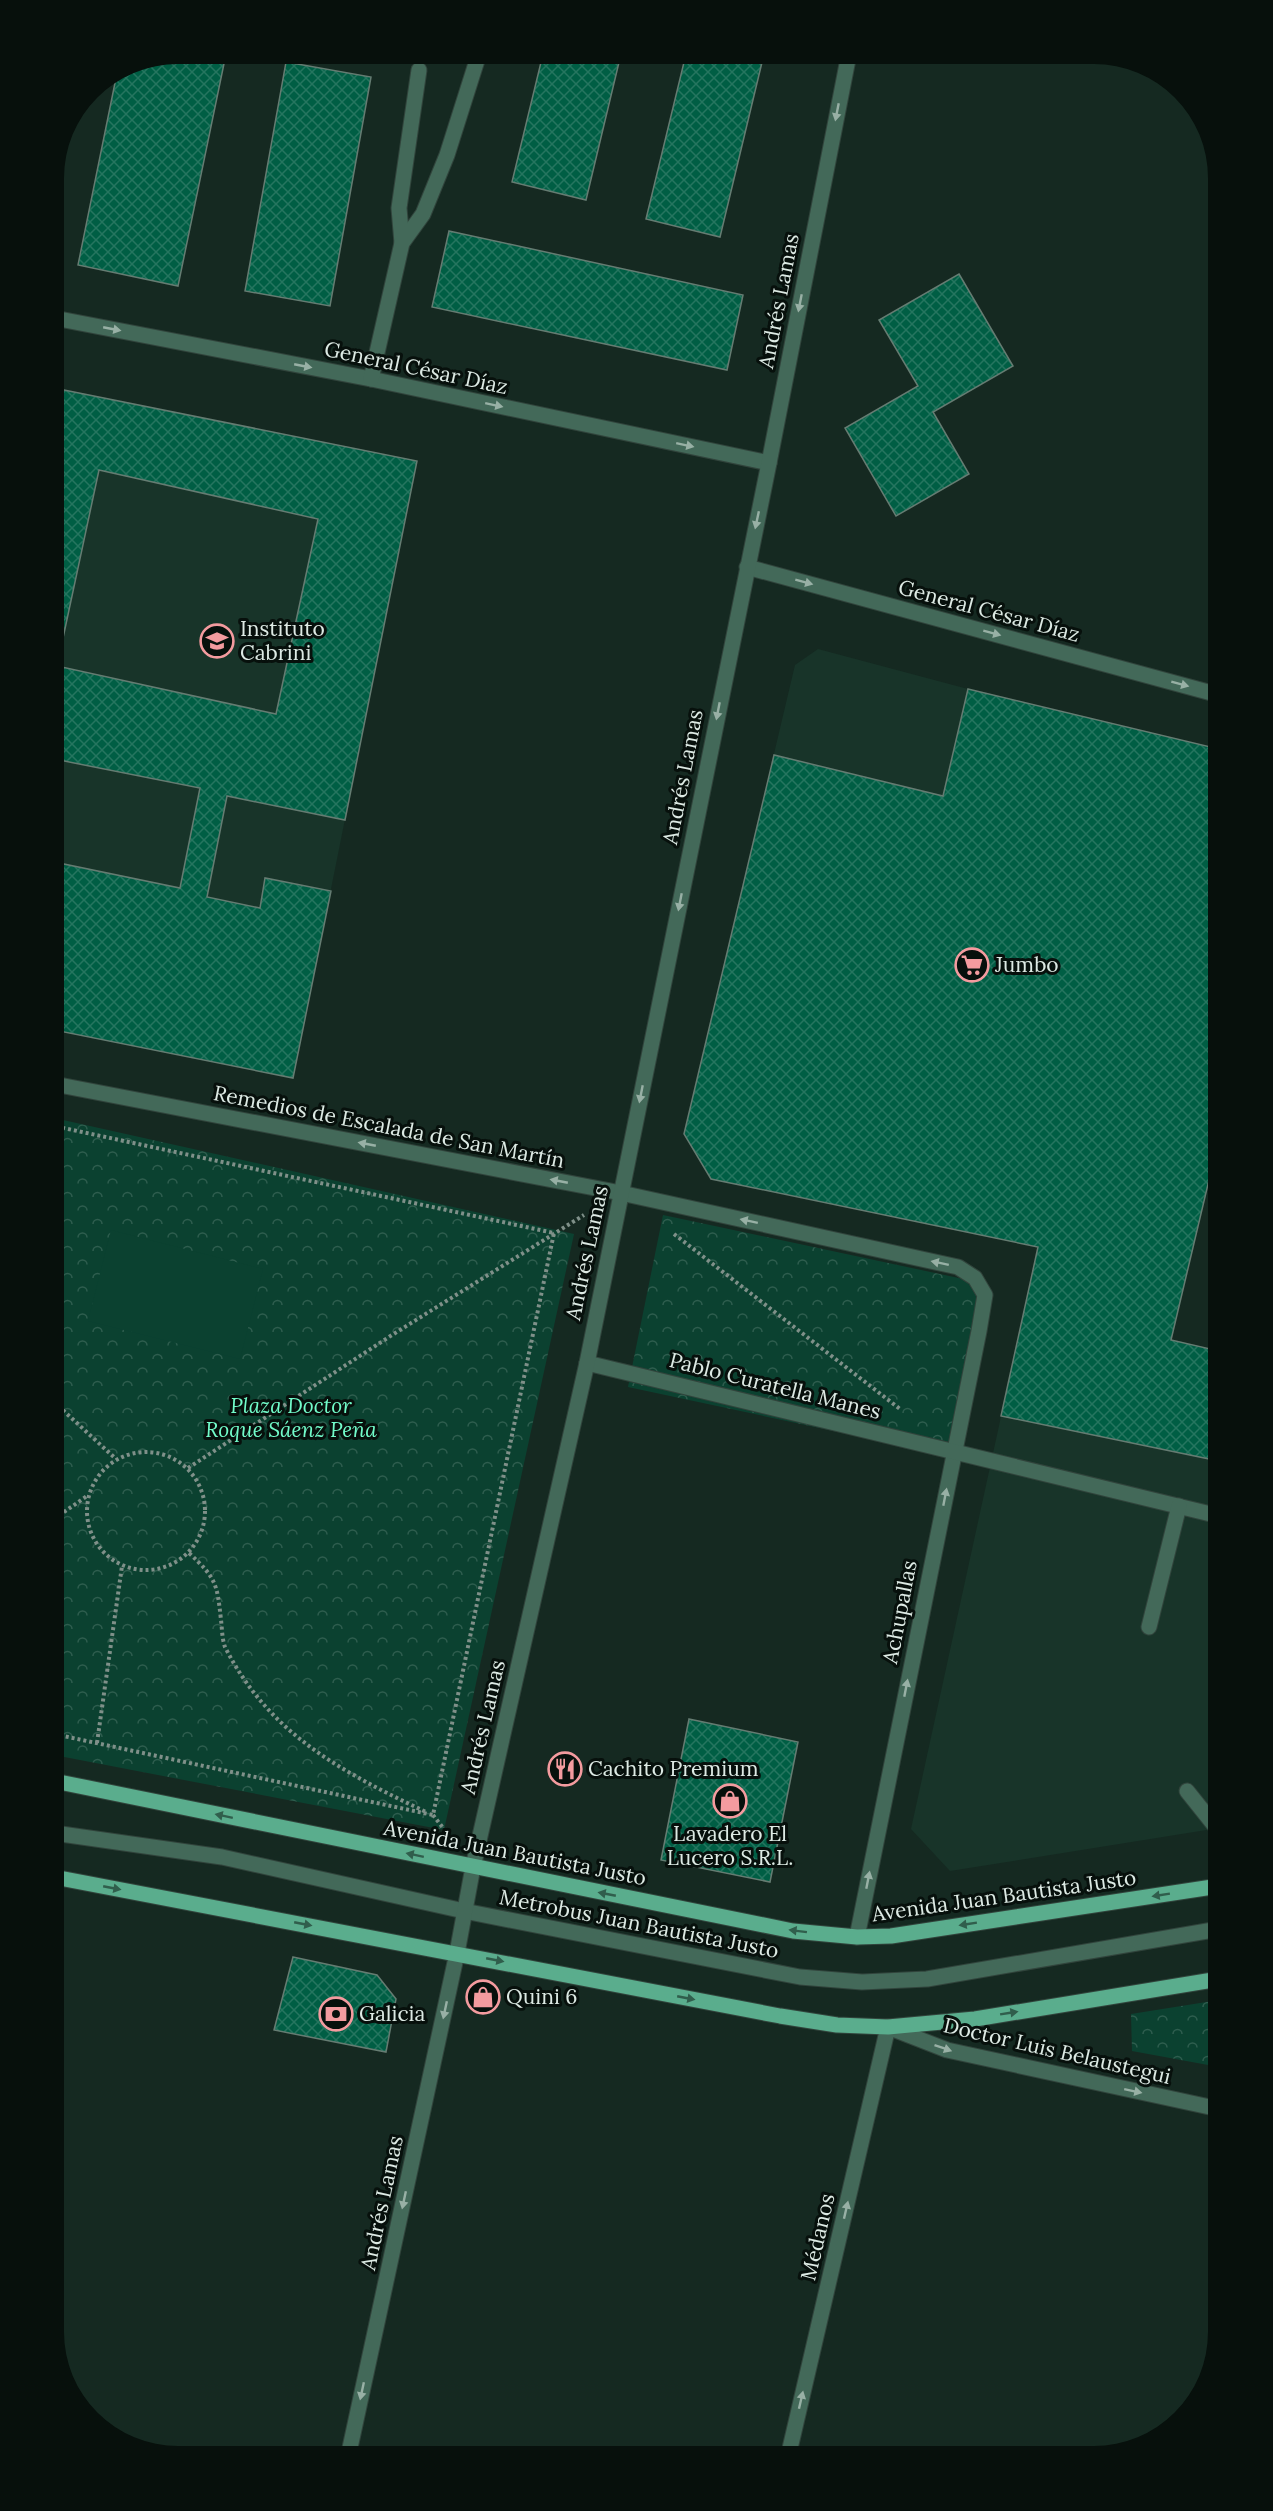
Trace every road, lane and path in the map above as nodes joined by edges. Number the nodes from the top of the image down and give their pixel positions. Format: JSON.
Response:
{"nodes":[{"id":1,"x":475,"y":65,"type":"edge"},
{"id":2,"x":847,"y":65,"type":"edge"},
{"id":3,"x":419,"y":70,"type":"dead end"},
{"id":4,"x":402,"y":243,"type":"junction"},
{"id":5,"x":65,"y":320,"type":"edge"},
{"id":6,"x":371,"y":379,"type":"junction"},
{"id":7,"x":769,"y":463,"type":"junction"},
{"id":8,"x":747,"y":567,"type":"junction"},
{"id":9,"x":1208,"y":692,"type":"edge"},
{"id":10,"x":65,"y":1086,"type":"edge"},
{"id":11,"x":65,"y":1128,"type":"edge"},
{"id":12,"x":621,"y":1193,"type":"junction"},
{"id":13,"x":668,"y":1229,"type":"dead end"},
{"id":14,"x":554,"y":1233,"type":"junction"},
{"id":15,"x":985,"y":1295,"type":"joint"},
{"id":16,"x":587,"y":1363,"type":"junction"},
{"id":17,"x":64,"y":1412,"type":"edge"},
{"id":18,"x":908,"y":1415,"type":"dead end"},
{"id":19,"x":954,"y":1451,"type":"junction"},
{"id":20,"x":116,"y":1459,"type":"junction"},
{"id":21,"x":188,"y":1468,"type":"junction"},
{"id":22,"x":88,"y":1496,"type":"junction"},
{"id":23,"x":1179,"y":1506,"type":"junction"},
{"id":24,"x":64,"y":1512,"type":"edge"},
{"id":25,"x":1208,"y":1513,"type":"edge"},
{"id":26,"x":189,"y":1553,"type":"junction"},
{"id":27,"x":122,"y":1566,"type":"junction"},
{"id":28,"x":1149,"y":1627,"type":"dead end"},
{"id":29,"x":64,"y":1736,"type":"edge"},
{"id":30,"x":97,"y":1743,"type":"junction"},
{"id":31,"x":64,"y":1783,"type":"edge"},
{"id":32,"x":1187,"y":1791,"type":"dead end"},
{"id":33,"x":433,"y":1815,"type":"junction"},
{"id":34,"x":1208,"y":1817,"type":"edge"},
{"id":35,"x":64,"y":1834,"type":"edge"},
{"id":36,"x":473,"y":1867,"type":"junction"},
{"id":37,"x":64,"y":1879,"type":"edge"},
{"id":38,"x":1208,"y":1888,"type":"edge"},
{"id":39,"x":464,"y":1911,"type":"junction"},
{"id":40,"x":1208,"y":1931,"type":"edge"},
{"id":41,"x":857,"y":1937,"type":"junction"},
{"id":42,"x":457,"y":1953,"type":"junction"},
{"id":43,"x":1208,"y":1981,"type":"edge"},
{"id":44,"x":888,"y":2027,"type":"junction"},
{"id":45,"x":1208,"y":2107,"type":"edge"},
{"id":46,"x":350,"y":2446,"type":"edge"},
{"id":47,"x":791,"y":2446,"type":"edge"}],
"edges":[{"from":1,"to":4,"type":"street"},
{"from":2,"to":7,"type":"street","name":"Andrés Lamas","one_way":true},
{"from":3,"to":4,"type":"street"},
{"from":4,"to":6,"type":"street"},
{"from":5,"to":6,"type":"street","name":"General César Díaz","one_way":true},
{"from":6,"to":7,"type":"street","name":"General César Díaz","one_way":true},
{"from":7,"to":8,"type":"street","name":"Andrés Lamas","one_way":true},
{"from":8,"to":9,"type":"street","name":"General César Díaz","one_way":true},
{"from":8,"to":12,"type":"street","name":"Andrés Lamas","one_way":true},
{"from":12,"to":10,"type":"street","name":"Remedios de Escalada de San Martín","one_way":true},
{"from":11,"to":14,"type":"path"},
{"from":12,"to":14,"type":"path"},
{"from":15,"to":12,"type":"street","name":"Remedios de Escalada de San Martín","one_way":true},
{"from":12,"to":16,"type":"street","name":"Andrés Lamas"},
{"from":13,"to":18,"type":"path"},
{"from":14,"to":21,"type":"path"},
{"from":14,"to":33,"type":"path"},
{"from":15,"to":19,"type":"street","name":"Achupallas"},
{"from":16,"to":19,"type":"street","name":"Pablo Curatella Manes"},
{"from":16,"to":36,"type":"street","name":"Andrés Lamas"},
{"from":17,"to":20,"type":"path"},
{"from":19,"to":23,"type":"street","name":"Pablo Curatella Manes"},
{"from":41,"to":19,"type":"street","name":"Achupallas","one_way":true},
{"from":20,"to":21,"type":"path"},
{"from":20,"to":22,"type":"path"},
{"from":21,"to":26,"type":"path"},
{"from":22,"to":24,"type":"path"},
{"from":22,"to":27,"type":"path"},
{"from":23,"to":25,"type":"street","name":"Pablo Curatella Manes"},
{"from":23,"to":28,"type":"street"},
{"from":26,"to":27,"type":"path"},
{"from":26,"to":33,"type":"path"},
{"from":27,"to":30,"type":"path"},
{"from":29,"to":30,"type":"path"},
{"from":30,"to":33,"type":"path"},
{"from":36,"to":31,"type":"main road","name":"Avenida Juan Bautista Justo","one_way":true},
{"from":32,"to":34,"type":"street"},
{"from":33,"to":36,"type":"path"},
{"from":35,"to":39,"type":"street","name":"Metrobus Juan Bautista Justo"},
{"from":36,"to":39,"type":"street","name":"Andrés Lamas"},
{"from":41,"to":36,"type":"main road","name":"Avenida Juan Bautista Justo","one_way":true},
{"from":37,"to":42,"type":"main road","one_way":true},
{"from":38,"to":41,"type":"main road","name":"Avenida Juan Bautista Justo","one_way":true},
{"from":39,"to":40,"type":"street","name":"Metrobus Juan Bautista Justo"},
{"from":39,"to":42,"type":"street","name":"Andrés Lamas"},
{"from":42,"to":44,"type":"main road","one_way":true},
{"from":42,"to":46,"type":"street","name":"Andrés Lamas","one_way":true},
{"from":44,"to":43,"type":"main road","one_way":true},
{"from":44,"to":45,"type":"street","name":"Doctor Luis Belaustegui","one_way":true},
{"from":47,"to":44,"type":"street","name":"Médanos","one_way":true}]}
